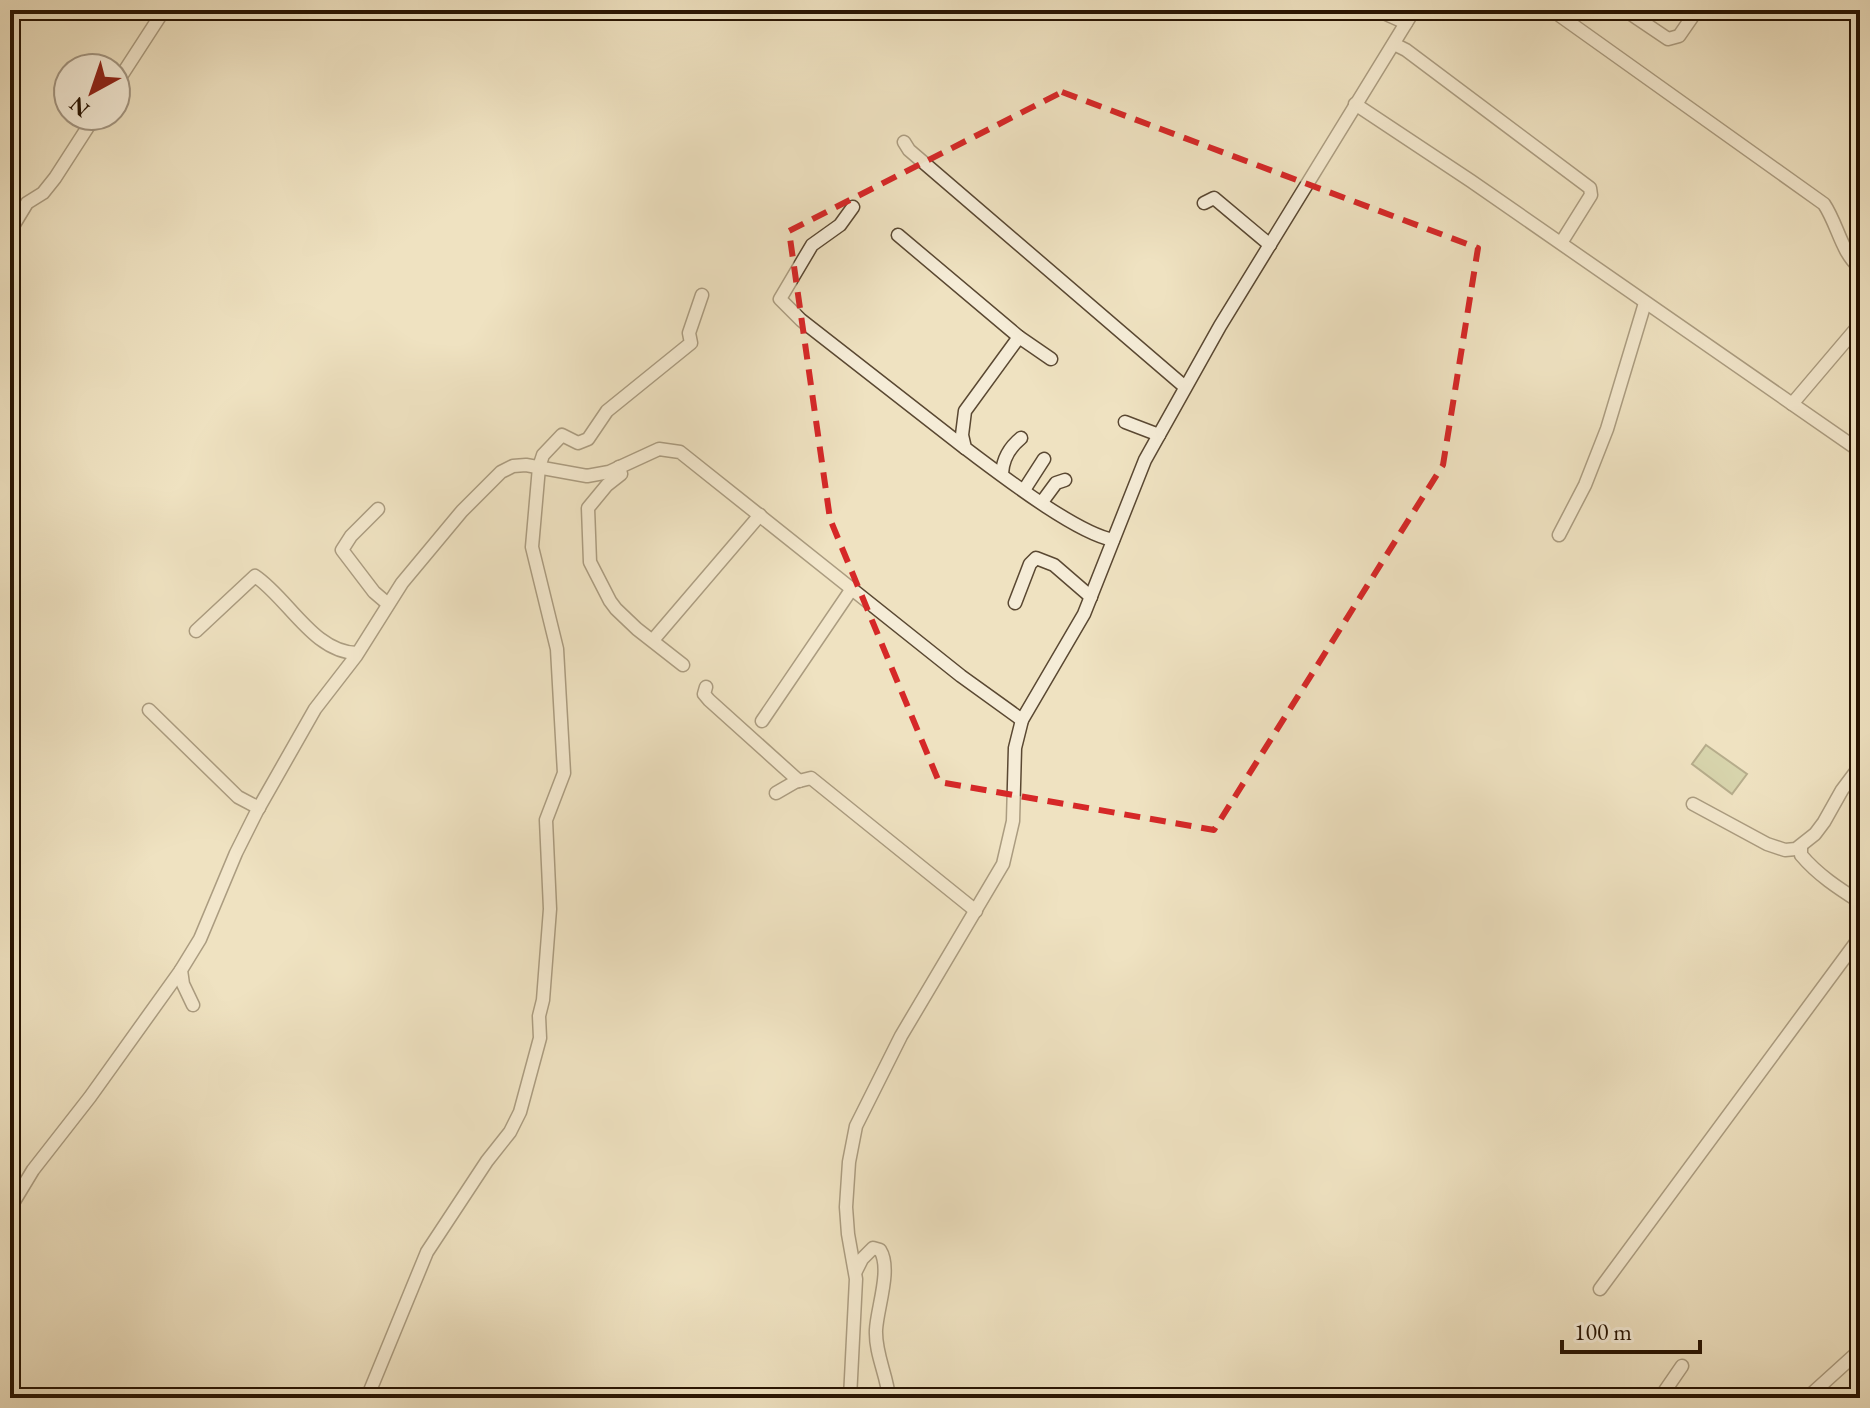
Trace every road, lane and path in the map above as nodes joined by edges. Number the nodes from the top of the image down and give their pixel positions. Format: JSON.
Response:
{"nodes":[{"id":1,"x":164,"y":10,"type":"edge"},
{"id":2,"x":1377,"y":10,"type":"edge"},
{"id":3,"x":1414,"y":10,"type":"edge"},
{"id":4,"x":1552,"y":10,"type":"edge"},
{"id":5,"x":1625,"y":10,"type":"edge"},
{"id":6,"x":1697,"y":10,"type":"edge"},
{"id":7,"x":1406,"y":23,"type":"junction"},
{"id":8,"x":1394,"y":44,"type":"junction"},
{"id":9,"x":132,"y":59,"type":"edge"},
{"id":10,"x":1355,"y":104,"type":"junction"},
{"id":11,"x":85,"y":132,"type":"edge"},
{"id":12,"x":904,"y":142,"type":"dead end"},
{"id":13,"x":1204,"y":203,"type":"dead end"},
{"id":14,"x":853,"y":207,"type":"dead end"},
{"id":15,"x":10,"y":231,"type":"edge"},
{"id":16,"x":898,"y":235,"type":"dead end"},
{"id":17,"x":1561,"y":243,"type":"junction"},
{"id":18,"x":1270,"y":245,"type":"junction"},
{"id":19,"x":1860,"y":268,"type":"edge"},
{"id":20,"x":702,"y":295,"type":"dead end"},
{"id":21,"x":1645,"y":303,"type":"junction"},
{"id":22,"x":1860,"y":324,"type":"edge"},
{"id":23,"x":1019,"y":337,"type":"junction"},
{"id":24,"x":1051,"y":359,"type":"dead end"},
{"id":25,"x":1185,"y":387,"type":"junction"},
{"id":26,"x":1792,"y":404,"type":"junction"},
{"id":27,"x":1125,"y":422,"type":"dead end"},
{"id":28,"x":1159,"y":435,"type":"junction"},
{"id":29,"x":1021,"y":438,"type":"dead end"},
{"id":30,"x":965,"y":448,"type":"junction"},
{"id":31,"x":1860,"y":451,"type":"edge"},
{"id":32,"x":1044,"y":459,"type":"dead end"},
{"id":33,"x":539,"y":467,"type":"junction"},
{"id":34,"x":619,"y":467,"type":"junction"},
{"id":35,"x":1002,"y":473,"type":"junction"},
{"id":36,"x":1065,"y":480,"type":"dead end"},
{"id":37,"x":1024,"y":490,"type":"junction"},
{"id":38,"x":1042,"y":502,"type":"junction"},
{"id":39,"x":378,"y":509,"type":"dead end"},
{"id":40,"x":760,"y":515,"type":"junction"},
{"id":41,"x":1559,"y":535,"type":"dead end"},
{"id":42,"x":1113,"y":540,"type":"junction"},
{"id":43,"x":851,"y":590,"type":"junction"},
{"id":44,"x":1091,"y":597,"type":"junction"},
{"id":45,"x":1015,"y":603,"type":"dead end"},
{"id":46,"x":388,"y":604,"type":"junction"},
{"id":47,"x":196,"y":631,"type":"dead end"},
{"id":48,"x":653,"y":640,"type":"junction"},
{"id":49,"x":357,"y":653,"type":"junction"},
{"id":50,"x":683,"y":665,"type":"dead end"},
{"id":51,"x":706,"y":687,"type":"dead end"},
{"id":52,"x":149,"y":710,"type":"dead end"},
{"id":53,"x":1022,"y":720,"type":"junction"},
{"id":54,"x":762,"y":721,"type":"dead end"},
{"id":55,"x":1860,"y":766,"type":"edge"},
{"id":56,"x":799,"y":781,"type":"junction"},
{"id":57,"x":776,"y":793,"type":"dead end"},
{"id":58,"x":1693,"y":804,"type":"dead end"},
{"id":59,"x":259,"y":808,"type":"junction"},
{"id":60,"x":1801,"y":846,"type":"junction"},
{"id":61,"x":1860,"y":902,"type":"edge"},
{"id":62,"x":976,"y":911,"type":"junction"},
{"id":63,"x":1860,"y":937,"type":"edge"},
{"id":64,"x":181,"y":970,"type":"junction"},
{"id":65,"x":193,"y":1005,"type":"dead end"},
{"id":66,"x":10,"y":1208,"type":"edge"},
{"id":67,"x":856,"y":1271,"type":"junction"},
{"id":68,"x":1600,"y":1289,"type":"dead end"},
{"id":69,"x":1860,"y":1350,"type":"edge"},
{"id":70,"x":1682,"y":1366,"type":"dead end"},
{"id":71,"x":367,"y":1398,"type":"edge"},
{"id":72,"x":850,"y":1398,"type":"edge"},
{"id":73,"x":889,"y":1398,"type":"edge"},
{"id":74,"x":1690,"y":1398,"type":"edge"},
{"id":75,"x":1807,"y":1398,"type":"edge"}],
"edges":[{"from":1,"to":9,"type":"street"},
{"from":2,"to":7,"type":"street"},
{"from":3,"to":7,"type":"street"},
{"from":4,"to":19,"type":"street"},
{"from":5,"to":6,"type":"street"},
{"from":7,"to":8,"type":"street"},
{"from":8,"to":10,"type":"street"},
{"from":8,"to":17,"type":"street"},
{"from":10,"to":17,"type":"street"},
{"from":10,"to":18,"type":"street"},
{"from":11,"to":15,"type":"street"},
{"from":12,"to":25,"type":"street"},
{"from":13,"to":18,"type":"street"},
{"from":14,"to":30,"type":"street"},
{"from":16,"to":23,"type":"street"},
{"from":17,"to":21,"type":"street"},
{"from":18,"to":25,"type":"street"},
{"from":20,"to":33,"type":"street"},
{"from":21,"to":26,"type":"street"},
{"from":21,"to":41,"type":"street"},
{"from":22,"to":26,"type":"street"},
{"from":23,"to":24,"type":"street"},
{"from":23,"to":30,"type":"street"},
{"from":25,"to":28,"type":"street"},
{"from":26,"to":31,"type":"street"},
{"from":27,"to":28,"type":"street"},
{"from":28,"to":42,"type":"street"},
{"from":29,"to":35,"type":"street"},
{"from":30,"to":35,"type":"street"},
{"from":32,"to":37,"type":"street"},
{"from":33,"to":34,"type":"street"},
{"from":33,"to":46,"type":"street"},
{"from":33,"to":71,"type":"street"},
{"from":34,"to":40,"type":"street"},
{"from":34,"to":48,"type":"street"},
{"from":35,"to":37,"type":"street"},
{"from":36,"to":38,"type":"street"},
{"from":37,"to":38,"type":"street"},
{"from":38,"to":42,"type":"street"},
{"from":39,"to":46,"type":"street"},
{"from":40,"to":43,"type":"street"},
{"from":40,"to":48,"type":"street"},
{"from":42,"to":44,"type":"street"},
{"from":43,"to":53,"type":"street"},
{"from":43,"to":54,"type":"street"},
{"from":44,"to":45,"type":"street"},
{"from":44,"to":53,"type":"street"},
{"from":46,"to":49,"type":"street"},
{"from":47,"to":49,"type":"street"},
{"from":48,"to":50,"type":"street"},
{"from":49,"to":59,"type":"street"},
{"from":51,"to":56,"type":"street"},
{"from":52,"to":59,"type":"street"},
{"from":53,"to":62,"type":"street"},
{"from":55,"to":60,"type":"street"},
{"from":56,"to":57,"type":"street"},
{"from":56,"to":62,"type":"street"},
{"from":58,"to":60,"type":"street"},
{"from":59,"to":64,"type":"street"},
{"from":60,"to":61,"type":"street"},
{"from":62,"to":67,"type":"street"},
{"from":63,"to":68,"type":"street"},
{"from":64,"to":65,"type":"street"},
{"from":64,"to":66,"type":"street"},
{"from":67,"to":72,"type":"street"},
{"from":67,"to":73,"type":"street"},
{"from":69,"to":75,"type":"street"},
{"from":70,"to":74,"type":"street"}]}
